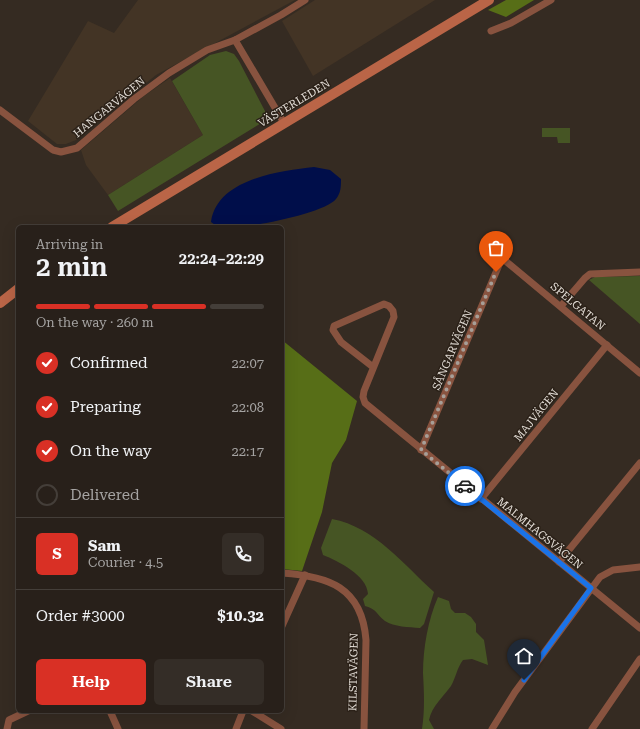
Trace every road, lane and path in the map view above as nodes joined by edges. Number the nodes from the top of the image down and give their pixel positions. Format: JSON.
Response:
{"nodes":[{"id":1,"x":305,"y":0,"type":"edge"},
{"id":2,"x":489,"y":0,"type":"edge"},
{"id":3,"x":551,"y":0,"type":"edge"},
{"id":4,"x":491,"y":30,"type":"dead end"},
{"id":5,"x":235,"y":40,"type":"junction"},
{"id":6,"x":0,"y":110,"type":"edge"},
{"id":7,"x":284,"y":123,"type":"junction"},
{"id":8,"x":115,"y":225,"type":"edge"},
{"id":9,"x":502,"y":258,"type":"joint"},
{"id":10,"x":640,"y":272,"type":"edge"},
{"id":11,"x":16,"y":291,"type":"edge"},
{"id":12,"x":0,"y":304,"type":"edge"},
{"id":13,"x":561,"y":306,"type":"junction"},
{"id":14,"x":606,"y":345,"type":"junction"},
{"id":15,"x":373,"y":367,"type":"junction"},
{"id":16,"x":640,"y":373,"type":"edge"},
{"id":17,"x":421,"y":450,"type":"junction"},
{"id":18,"x":640,"y":463,"type":"edge"},
{"id":19,"x":481,"y":499,"type":"junction"},
{"id":20,"x":559,"y":562,"type":"junction"},
{"id":21,"x":640,"y":567,"type":"edge"},
{"id":22,"x":284,"y":573,"type":"edge"},
{"id":23,"x":305,"y":575,"type":"junction"},
{"id":24,"x":591,"y":588,"type":"junction"},
{"id":25,"x":284,"y":622,"type":"edge"},
{"id":26,"x":640,"y":628,"type":"edge"},
{"id":27,"x":640,"y":659,"type":"edge"},
{"id":28,"x":24,"y":713,"type":"edge"},
{"id":29,"x":111,"y":713,"type":"edge"},
{"id":30,"x":242,"y":713,"type":"edge"},
{"id":31,"x":255,"y":713,"type":"edge"},
{"id":32,"x":7,"y":729,"type":"edge"},
{"id":33,"x":118,"y":729,"type":"edge"},
{"id":34,"x":236,"y":729,"type":"edge"},
{"id":35,"x":281,"y":729,"type":"edge"},
{"id":36,"x":364,"y":729,"type":"edge"},
{"id":37,"x":492,"y":729,"type":"edge"},
{"id":38,"x":592,"y":729,"type":"edge"}],
"edges":[{"from":1,"to":5,"type":"street","name":"HANGARVÄGEN"},
{"from":2,"to":7,"type":"street","name":"VÄSTERLEDEN"},
{"from":3,"to":4,"type":"street"},
{"from":5,"to":6,"type":"street","name":"HANGARVÄGEN"},
{"from":5,"to":7,"type":"street"},
{"from":7,"to":8,"type":"street","name":"VÄSTERLEDEN"},
{"from":9,"to":13,"type":"street","name":"SPELGATAN"},
{"from":9,"to":17,"type":"street","name":"SÅNGARVÄGEN"},
{"from":10,"to":13,"type":"street"},
{"from":11,"to":12,"type":"street"},
{"from":13,"to":14,"type":"street","name":"SPELGATAN"},
{"from":14,"to":16,"type":"street","name":"SPELGATAN"},
{"from":14,"to":19,"type":"street","name":"MAJVÄGEN"},
{"from":15,"to":15,"type":"street","name":"MALMHAGSVÄGEN"},
{"from":15,"to":17,"type":"street","name":"MALMHAGSVÄGEN"},
{"from":17,"to":19,"type":"street","name":"MALMHAGSVÄGEN"},
{"from":18,"to":20,"type":"street"},
{"from":19,"to":20,"type":"street","name":"MALMHAGSVÄGEN"},
{"from":20,"to":24,"type":"street","name":"MALMHAGSVÄGEN"},
{"from":21,"to":24,"type":"street"},
{"from":22,"to":23,"type":"street","name":"KILSTAVÄGEN"},
{"from":23,"to":25,"type":"street"},
{"from":23,"to":36,"type":"street","name":"KILSTAVÄGEN"},
{"from":24,"to":26,"type":"street","name":"MALMHAGSVÄGEN"},
{"from":24,"to":37,"type":"street"},
{"from":27,"to":38,"type":"street"},
{"from":28,"to":32,"type":"street"},
{"from":29,"to":33,"type":"street"},
{"from":30,"to":34,"type":"street"},
{"from":31,"to":35,"type":"street"}]}
